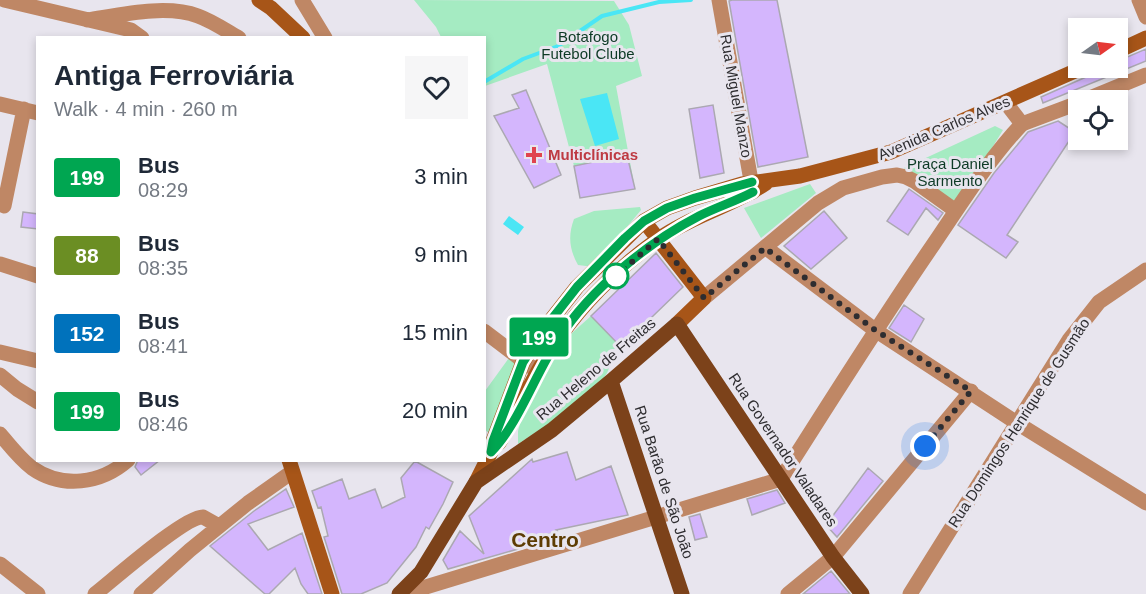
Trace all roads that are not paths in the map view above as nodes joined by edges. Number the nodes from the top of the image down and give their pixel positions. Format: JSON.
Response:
{"nodes":[{"id":1,"x":4,"y":0,"type":"edge"},
{"id":2,"x":259,"y":0,"type":"edge"},
{"id":3,"x":303,"y":0,"type":"edge"},
{"id":4,"x":1139,"y":0,"type":"edge"},
{"id":5,"x":719,"y":5,"type":"edge"},
{"id":6,"x":1146,"y":17,"type":"edge"},
{"id":7,"x":87,"y":20,"type":"junction"},
{"id":8,"x":139,"y":36,"type":"edge"},
{"id":9,"x":236,"y":36,"type":"edge"},
{"id":10,"x":301,"y":36,"type":"edge"},
{"id":11,"x":324,"y":36,"type":"edge"},
{"id":12,"x":1146,"y":38,"type":"edge"},
{"id":13,"x":1128,"y":46,"type":"edge"},
{"id":14,"x":1068,"y":74,"type":"edge"},
{"id":15,"x":1146,"y":75,"type":"edge"},
{"id":16,"x":1109,"y":90,"type":"edge"},
{"id":17,"x":1006,"y":103,"type":"junction"},
{"id":18,"x":0,"y":104,"type":"edge"},
{"id":19,"x":1068,"y":107,"type":"edge"},
{"id":20,"x":31,"y":111,"type":"edge"},
{"id":21,"x":1022,"y":124,"type":"junction"},
{"id":22,"x":757,"y":185,"type":"junction"},
{"id":23,"x":4,"y":206,"type":"dead end"},
{"id":24,"x":956,"y":211,"type":"junction"},
{"id":25,"x":644,"y":221,"type":"junction"},
{"id":26,"x":658,"y":239,"type":"junction"},
{"id":27,"x":765,"y":248,"type":"junction"},
{"id":28,"x":0,"y":264,"type":"edge"},
{"id":29,"x":1146,"y":270,"type":"edge"},
{"id":30,"x":36,"y":275,"type":"edge"},
{"id":31,"x":704,"y":298,"type":"junction"},
{"id":32,"x":676,"y":324,"type":"junction"},
{"id":33,"x":875,"y":330,"type":"junction"},
{"id":34,"x":486,"y":332,"type":"edge"},
{"id":35,"x":0,"y":351,"type":"edge"},
{"id":36,"x":36,"y":360,"type":"edge"},
{"id":37,"x":523,"y":362,"type":"junction"},
{"id":38,"x":538,"y":372,"type":"junction"},
{"id":39,"x":0,"y":375,"type":"edge"},
{"id":40,"x":611,"y":381,"type":"junction"},
{"id":41,"x":971,"y":391,"type":"junction"},
{"id":42,"x":36,"y":401,"type":"edge"},
{"id":43,"x":1017,"y":423,"type":"junction"},
{"id":44,"x":0,"y":434,"type":"edge"},
{"id":45,"x":491,"y":452,"type":"junction"},
{"id":46,"x":125,"y":462,"type":"edge"},
{"id":47,"x":290,"y":466,"type":"edge"},
{"id":48,"x":781,"y":479,"type":"junction"},
{"id":49,"x":476,"y":482,"type":"junction"},
{"id":50,"x":1146,"y":503,"type":"edge"},
{"id":51,"x":657,"y":517,"type":"junction"},
{"id":52,"x":219,"y":526,"type":"junction"},
{"id":53,"x":833,"y":557,"type":"junction"},
{"id":54,"x":0,"y":564,"type":"edge"},
{"id":55,"x":421,"y":572,"type":"junction"},
{"id":56,"x":415,"y":592,"type":"edge"},
{"id":57,"x":38,"y":594,"type":"edge"},
{"id":58,"x":95,"y":594,"type":"edge"},
{"id":59,"x":141,"y":594,"type":"edge"},
{"id":60,"x":332,"y":594,"type":"edge"},
{"id":61,"x":399,"y":594,"type":"edge"},
{"id":62,"x":682,"y":594,"type":"edge"},
{"id":63,"x":788,"y":594,"type":"edge"},
{"id":64,"x":862,"y":594,"type":"edge"},
{"id":65,"x":910,"y":594,"type":"edge"}],
"edges":[{"from":1,"to":7,"type":"street"},
{"from":2,"to":10,"type":"main road"},
{"from":3,"to":11,"type":"street"},
{"from":4,"to":6,"type":"street"},
{"from":5,"to":22,"type":"street","name":"Rua Miguel Manzo"},
{"from":7,"to":8,"type":"street"},
{"from":7,"to":9,"type":"street"},
{"from":12,"to":13,"type":"main road"},
{"from":14,"to":17,"type":"main road","name":"Avenida Carlos Alves"},
{"from":15,"to":16,"type":"street"},
{"from":17,"to":21,"type":"street"},
{"from":17,"to":22,"type":"main road","name":"Avenida Carlos Alves"},
{"from":18,"to":20,"type":"street"},
{"from":19,"to":21,"type":"street"},
{"from":20,"to":23,"type":"street"},
{"from":21,"to":24,"type":"street"},
{"from":22,"to":25,"type":"main road"},
{"from":22,"to":26,"type":"main road"},
{"from":24,"to":27,"type":"street"},
{"from":24,"to":33,"type":"street"},
{"from":25,"to":26,"type":"main road"},
{"from":25,"to":37,"type":"main road"},
{"from":26,"to":31,"type":"main road"},
{"from":26,"to":38,"type":"main road"},
{"from":27,"to":31,"type":"street"},
{"from":27,"to":33,"type":"street"},
{"from":28,"to":30,"type":"street"},
{"from":29,"to":43,"type":"street","name":"Rua Domingos Henrique de Gusmão"},
{"from":31,"to":32,"type":"main road","name":"Rua Heleno de Freitas"},
{"from":32,"to":40,"type":"main road","name":"Rua Heleno de Freitas"},
{"from":32,"to":48,"type":"main road","name":"Rua Governador Valadares"},
{"from":33,"to":41,"type":"street"},
{"from":33,"to":48,"type":"street"},
{"from":34,"to":37,"type":"street"},
{"from":35,"to":36,"type":"street"},
{"from":37,"to":38,"type":"street"},
{"from":37,"to":45,"type":"main road"},
{"from":38,"to":45,"type":"main road"},
{"from":39,"to":42,"type":"street"},
{"from":40,"to":49,"type":"main road","name":"Rua Heleno de Freitas"},
{"from":40,"to":51,"type":"main road","name":"Rua Barão de São João"},
{"from":41,"to":43,"type":"street"},
{"from":41,"to":53,"type":"street"},
{"from":43,"to":50,"type":"street"},
{"from":43,"to":65,"type":"street","name":"Rua Domingos Henrique de Gusmão"},
{"from":44,"to":46,"type":"street"},
{"from":45,"to":49,"type":"main road"},
{"from":47,"to":52,"type":"street"},
{"from":47,"to":60,"type":"main road"},
{"from":48,"to":51,"type":"street"},
{"from":48,"to":53,"type":"main road","name":"Rua Governador Valadares"},
{"from":49,"to":55,"type":"main road"},
{"from":51,"to":56,"type":"street"},
{"from":51,"to":62,"type":"main road","name":"Rua Barão de São João"},
{"from":52,"to":58,"type":"street"},
{"from":52,"to":59,"type":"street"},
{"from":53,"to":63,"type":"street"},
{"from":53,"to":64,"type":"main road","name":"Rua Governador Valadares"},
{"from":54,"to":57,"type":"street"},
{"from":55,"to":56,"type":"main road"},
{"from":55,"to":61,"type":"main road"}]}
